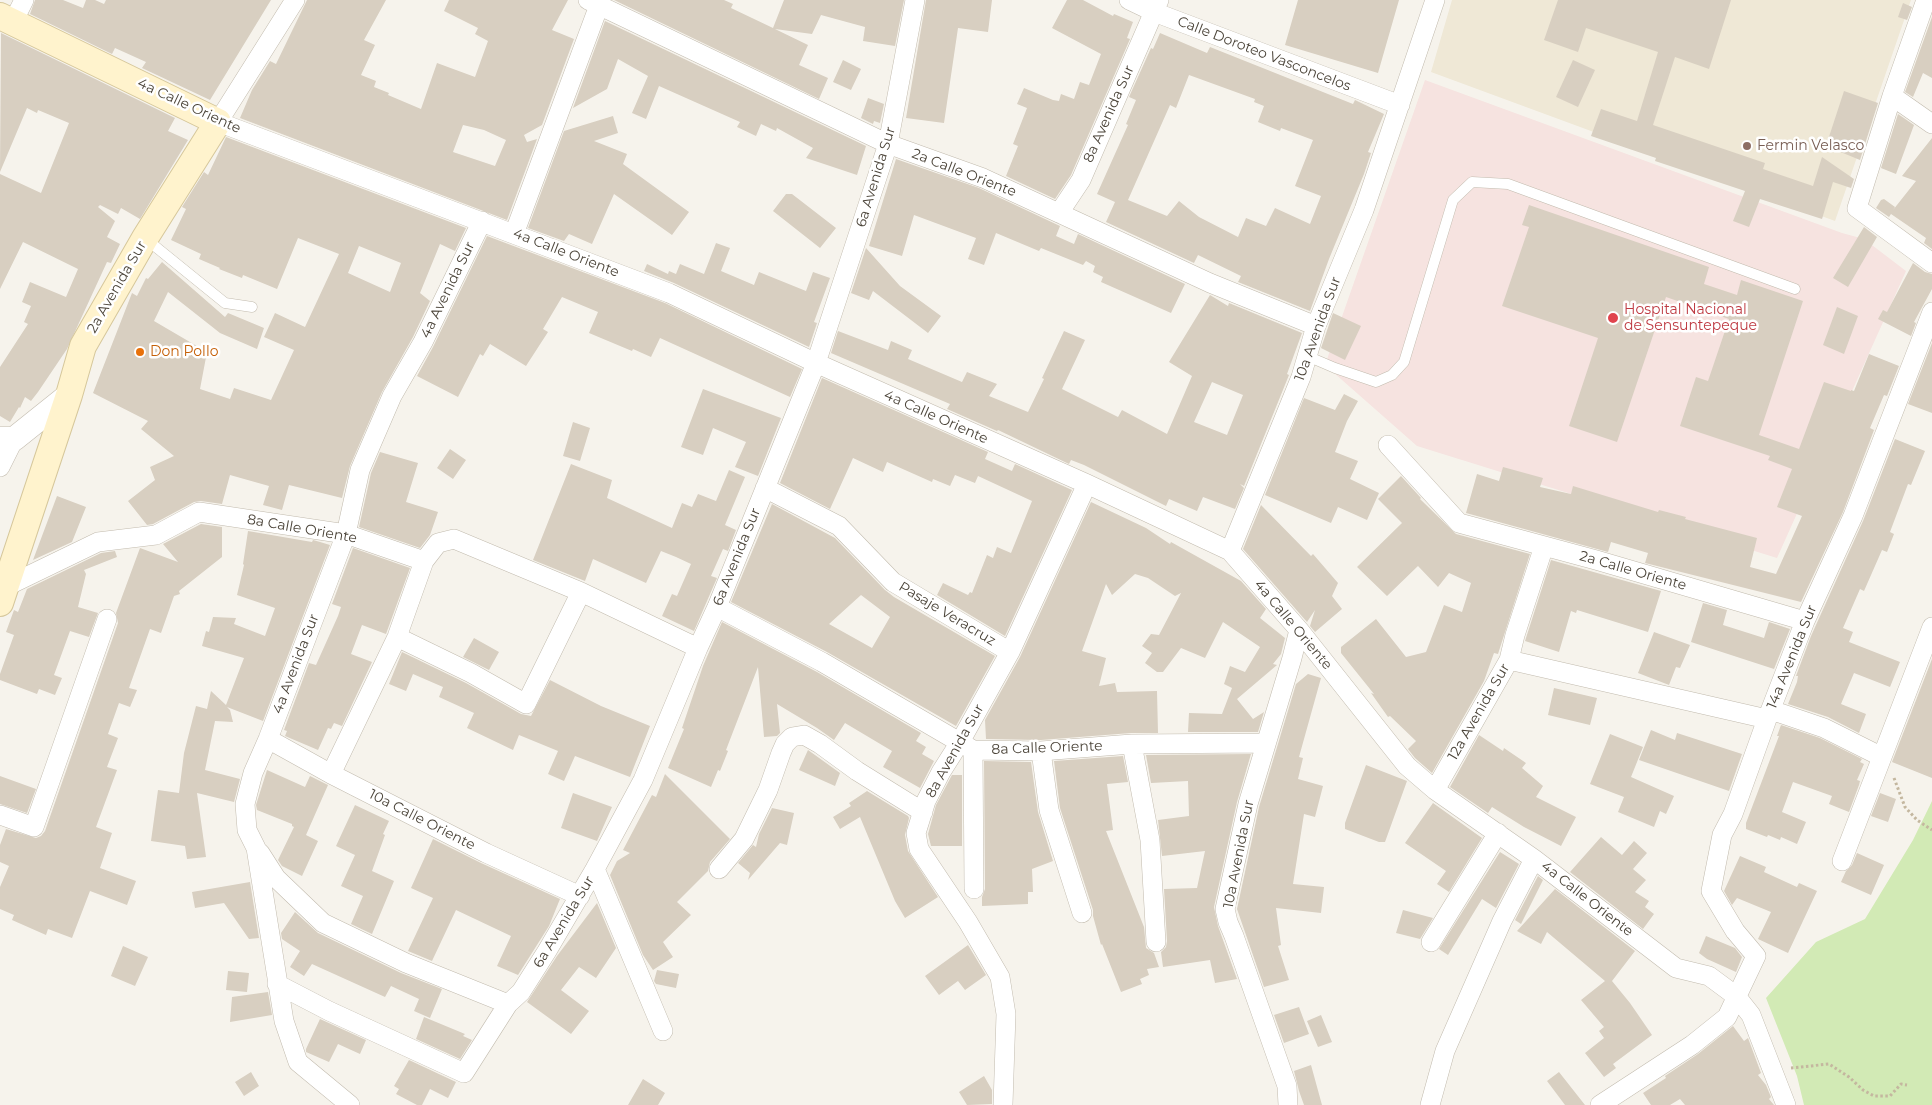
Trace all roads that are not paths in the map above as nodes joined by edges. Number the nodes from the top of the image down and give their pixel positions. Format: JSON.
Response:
{"nodes":[{"id":1,"x":295,"y":0,"type":"edge"},
{"id":2,"x":915,"y":0,"type":"edge"},
{"id":3,"x":1129,"y":0,"type":"edge"},
{"id":4,"x":1435,"y":0,"type":"edge"},
{"id":5,"x":1926,"y":0,"type":"edge"},
{"id":6,"x":596,"y":2,"type":"edge"},
{"id":7,"x":1156,"y":6,"type":"edge"},
{"id":8,"x":8,"y":17,"type":"edge"},
{"id":9,"x":1892,"y":96,"type":"junction"},
{"id":10,"x":1400,"y":105,"type":"junction"},
{"id":11,"x":218,"y":122,"type":"junction"},
{"id":12,"x":1932,"y":124,"type":"edge"},
{"id":13,"x":888,"y":144,"type":"junction"},
{"id":14,"x":1059,"y":213,"type":"junction"},
{"id":15,"x":482,"y":221,"type":"junction"},
{"id":16,"x":514,"y":234,"type":"junction"},
{"id":17,"x":145,"y":238,"type":"junction"},
{"id":18,"x":1932,"y":263,"type":"edge"},
{"id":19,"x":1795,"y":289,"type":"dead end"},
{"id":20,"x":252,"y":307,"type":"dead end"},
{"id":21,"x":1932,"y":312,"type":"edge"},
{"id":22,"x":1316,"y":326,"type":"junction"},
{"id":23,"x":1307,"y":356,"type":"junction"},
{"id":24,"x":816,"y":363,"type":"junction"},
{"id":25,"x":69,"y":395,"type":"junction"},
{"id":26,"x":7,"y":439,"type":"edge"},
{"id":27,"x":1388,"y":445,"type":"dead end"},
{"id":28,"x":0,"y":467,"type":"edge"},
{"id":29,"x":1087,"y":484,"type":"junction"},
{"id":30,"x":765,"y":488,"type":"junction"},
{"id":31,"x":346,"y":534,"type":"junction"},
{"id":32,"x":1544,"y":546,"type":"junction"},
{"id":33,"x":1230,"y":552,"type":"junction"},
{"id":34,"x":424,"y":561,"type":"junction"},
{"id":35,"x":581,"y":592,"type":"junction"},
{"id":36,"x":3,"y":595,"type":"edge"},
{"id":37,"x":717,"y":607,"type":"junction"},
{"id":38,"x":107,"y":619,"type":"dead end"},
{"id":39,"x":1805,"y":621,"type":"junction"},
{"id":40,"x":1932,"y":627,"type":"edge"},
{"id":41,"x":1298,"y":630,"type":"junction"},
{"id":42,"x":397,"y":637,"type":"junction"},
{"id":43,"x":698,"y":648,"type":"junction"},
{"id":44,"x":1010,"y":652,"type":"junction"},
{"id":45,"x":1509,"y":660,"type":"junction"},
{"id":46,"x":1769,"y":714,"type":"junction"},
{"id":47,"x":268,"y":739,"type":"junction"},
{"id":48,"x":1132,"y":744,"type":"junction"},
{"id":49,"x":1265,"y":744,"type":"junction"},
{"id":50,"x":966,"y":746,"type":"junction"},
{"id":51,"x":1041,"y":751,"type":"junction"},
{"id":52,"x":1882,"y":757,"type":"junction"},
{"id":53,"x":331,"y":774,"type":"junction"},
{"id":54,"x":1435,"y":790,"type":"junction"},
{"id":55,"x":922,"y":812,"type":"junction"},
{"id":56,"x":0,"y":815,"type":"edge"},
{"id":57,"x":1498,"y":833,"type":"junction"},
{"id":58,"x":256,"y":848,"type":"junction"},
{"id":59,"x":1534,"y":859,"type":"junction"},
{"id":60,"x":1842,"y":861,"type":"dead end"},
{"id":61,"x":595,"y":869,"type":"junction"},
{"id":62,"x":719,"y":870,"type":"dead end"},
{"id":63,"x":974,"y":889,"type":"dead end"},
{"id":64,"x":580,"y":896,"type":"junction"},
{"id":65,"x":1082,"y":913,"type":"dead end"},
{"id":66,"x":1156,"y":942,"type":"dead end"},
{"id":67,"x":1431,"y":942,"type":"dead end"},
{"id":68,"x":277,"y":984,"type":"junction"},
{"id":69,"x":1736,"y":996,"type":"junction"},
{"id":70,"x":508,"y":1004,"type":"junction"},
{"id":71,"x":663,"y":1031,"type":"dead end"},
{"id":72,"x":350,"y":1105,"type":"edge"},
{"id":73,"x":1003,"y":1105,"type":"edge"},
{"id":74,"x":1288,"y":1105,"type":"edge"},
{"id":75,"x":1430,"y":1105,"type":"edge"},
{"id":76,"x":1600,"y":1105,"type":"edge"},
{"id":77,"x":1786,"y":1105,"type":"edge"}],
"edges":[{"from":1,"to":11,"type":"street","name":"2a Avenida Sur"},
{"from":2,"to":13,"type":"street","name":"6a Avenida Sur"},
{"from":3,"to":7,"type":"street","name":"Calle Doroteo Vasconcelos"},
{"from":4,"to":10,"type":"street","name":"10a Avenida Sur"},
{"from":5,"to":9,"type":"street"},
{"from":6,"to":13,"type":"street","name":"2a Calle Oriente"},
{"from":6,"to":16,"type":"street"},
{"from":7,"to":10,"type":"street","name":"Calle Doroteo Vasconcelos"},
{"from":7,"to":14,"type":"street","name":"8a Avenida Sur"},
{"from":8,"to":11,"type":"main road","name":"4a Calle Oriente"},
{"from":9,"to":12,"type":"street"},
{"from":9,"to":18,"type":"street"},
{"from":10,"to":22,"type":"street","name":"10a Avenida Sur"},
{"from":11,"to":15,"type":"street","name":"4a Calle Oriente"},
{"from":11,"to":17,"type":"main road","name":"2a Avenida Sur"},
{"from":13,"to":14,"type":"street","name":"2a Calle Oriente"},
{"from":13,"to":24,"type":"street","name":"6a Avenida Sur"},
{"from":14,"to":22,"type":"street","name":"2a Calle Oriente"},
{"from":15,"to":16,"type":"street","name":"4a Calle Oriente"},
{"from":15,"to":31,"type":"street","name":"4a Avenida Sur"},
{"from":16,"to":24,"type":"street","name":"4a Calle Oriente"},
{"from":17,"to":20,"type":"lane"},
{"from":17,"to":25,"type":"main road","name":"2a Avenida Sur"},
{"from":19,"to":23,"type":"lane"},
{"from":21,"to":39,"type":"street","name":"14a Avenida Sur"},
{"from":22,"to":23,"type":"street","name":"10a Avenida Sur"},
{"from":23,"to":33,"type":"street","name":"10a Avenida Sur"},
{"from":24,"to":29,"type":"street","name":"4a Calle Oriente"},
{"from":24,"to":30,"type":"street","name":"6a Avenida Sur"},
{"from":25,"to":26,"type":"street"},
{"from":25,"to":36,"type":"main road","name":"2a Avenida Sur"},
{"from":26,"to":28,"type":"street"},
{"from":27,"to":32,"type":"street","name":"2a Calle Oriente"},
{"from":29,"to":33,"type":"street","name":"4a Calle Oriente"},
{"from":29,"to":44,"type":"street","name":"8a Avenida Sur"},
{"from":30,"to":37,"type":"street","name":"6a Avenida Sur"},
{"from":30,"to":44,"type":"street","name":"Pasaje Veracruz"},
{"from":31,"to":34,"type":"street","name":"8a Calle Oriente"},
{"from":31,"to":36,"type":"street","name":"8a Calle Oriente"},
{"from":31,"to":47,"type":"street","name":"4a Avenida Sur"},
{"from":32,"to":39,"type":"street","name":"2a Calle Oriente"},
{"from":32,"to":45,"type":"street","name":"12a Avenida Sur"},
{"from":33,"to":41,"type":"street","name":"4a Calle Oriente"},
{"from":34,"to":35,"type":"street"},
{"from":34,"to":42,"type":"street"},
{"from":35,"to":42,"type":"street"},
{"from":35,"to":43,"type":"street"},
{"from":37,"to":43,"type":"street","name":"6a Avenida Sur"},
{"from":37,"to":50,"type":"street","name":"8a Calle Oriente"},
{"from":38,"to":56,"type":"street"},
{"from":39,"to":46,"type":"street","name":"14a Avenida Sur"},
{"from":40,"to":52,"type":"street"},
{"from":41,"to":49,"type":"street","name":"10a Avenida Sur"},
{"from":41,"to":54,"type":"street","name":"4a Calle Oriente"},
{"from":42,"to":53,"type":"street"},
{"from":43,"to":61,"type":"street","name":"6a Avenida Sur"},
{"from":44,"to":50,"type":"street","name":"8a Avenida Sur"},
{"from":45,"to":46,"type":"street"},
{"from":45,"to":54,"type":"street","name":"12a Avenida Sur"},
{"from":46,"to":52,"type":"street"},
{"from":46,"to":69,"type":"street","name":"14a Avenida Sur"},
{"from":47,"to":53,"type":"street","name":"10a Calle Oriente"},
{"from":47,"to":58,"type":"street","name":"4a Avenida Sur"},
{"from":48,"to":49,"type":"street","name":"8a Calle Oriente"},
{"from":48,"to":51,"type":"street","name":"8a Calle Oriente"},
{"from":48,"to":66,"type":"street"},
{"from":49,"to":74,"type":"street","name":"10a Avenida Sur"},
{"from":50,"to":51,"type":"street","name":"8a Calle Oriente"},
{"from":50,"to":55,"type":"street","name":"8a Avenida Sur"},
{"from":50,"to":63,"type":"street"},
{"from":51,"to":65,"type":"street"},
{"from":52,"to":60,"type":"street"},
{"from":53,"to":64,"type":"street","name":"10a Calle Oriente"},
{"from":54,"to":57,"type":"street","name":"4a Calle Oriente"},
{"from":55,"to":62,"type":"street"},
{"from":55,"to":73,"type":"street","name":"8a Avenida Sur"},
{"from":57,"to":59,"type":"street","name":"4a Calle Oriente"},
{"from":57,"to":67,"type":"street"},
{"from":58,"to":68,"type":"street","name":"4a Avenida Sur"},
{"from":58,"to":70,"type":"street"},
{"from":59,"to":69,"type":"street","name":"4a Calle Oriente"},
{"from":59,"to":75,"type":"street"},
{"from":61,"to":64,"type":"street","name":"6a Avenida Sur"},
{"from":61,"to":71,"type":"street"},
{"from":64,"to":70,"type":"street","name":"6a Avenida Sur"},
{"from":68,"to":70,"type":"street","name":"6a Avenida Sur"},
{"from":68,"to":72,"type":"street","name":"4a Avenida Sur"},
{"from":69,"to":76,"type":"street"},
{"from":69,"to":77,"type":"street","name":"4a Calle Oriente"}]}
